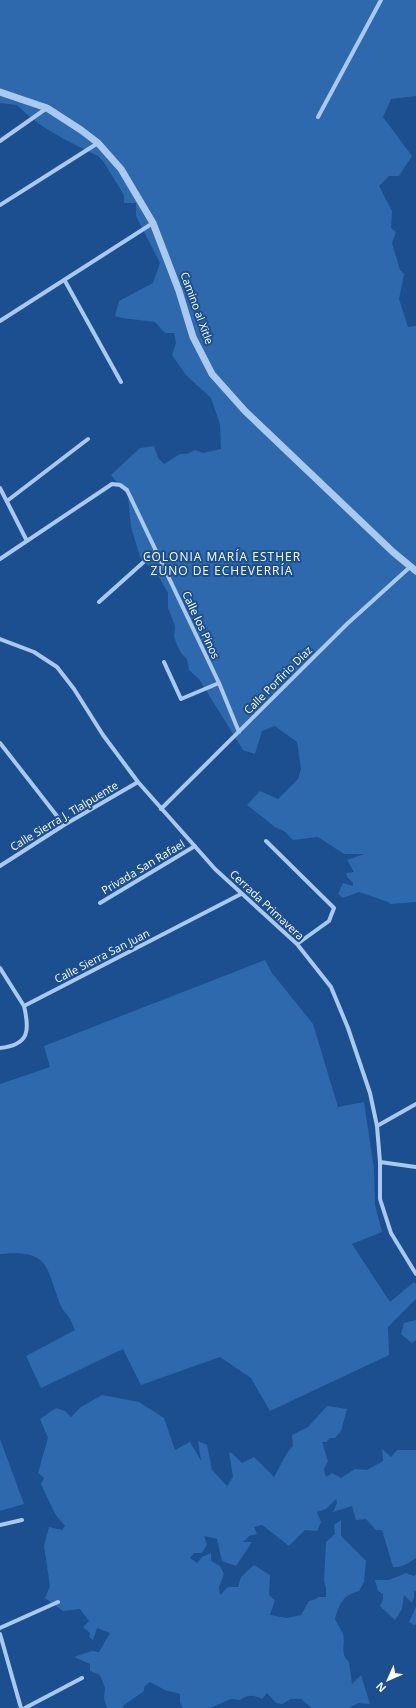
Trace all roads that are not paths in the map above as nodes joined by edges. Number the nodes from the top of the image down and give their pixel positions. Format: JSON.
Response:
{"nodes":[{"id":1,"x":382,"y":0,"type":"edge"},
{"id":2,"x":0,"y":92,"type":"edge"},
{"id":3,"x":47,"y":108,"type":"junction"},
{"id":4,"x":318,"y":117,"type":"dead end"},
{"id":5,"x":0,"y":141,"type":"edge"},
{"id":6,"x":98,"y":143,"type":"junction"},
{"id":7,"x":0,"y":205,"type":"edge"},
{"id":8,"x":153,"y":223,"type":"junction"},
{"id":9,"x":64,"y":280,"type":"junction"},
{"id":10,"x":0,"y":321,"type":"edge"},
{"id":11,"x":121,"y":382,"type":"dead end"},
{"id":12,"x":88,"y":439,"type":"dead end"},
{"id":13,"x":0,"y":488,"type":"edge"},
{"id":14,"x":7,"y":501,"type":"junction"},
{"id":15,"x":27,"y":540,"type":"junction"},
{"id":16,"x":156,"y":552,"type":"junction"},
{"id":17,"x":0,"y":559,"type":"edge"},
{"id":18,"x":413,"y":569,"type":"edge"},
{"id":19,"x":99,"y":602,"type":"dead end"},
{"id":20,"x":0,"y":639,"type":"edge"},
{"id":21,"x":164,"y":662,"type":"dead end"},
{"id":22,"x":219,"y":683,"type":"junction"},
{"id":23,"x":239,"y":732,"type":"junction"},
{"id":24,"x":0,"y":743,"type":"edge"},
{"id":25,"x":138,"y":782,"type":"junction"},
{"id":26,"x":161,"y":809,"type":"junction"},
{"id":27,"x":64,"y":825,"type":"junction"},
{"id":28,"x":266,"y":841,"type":"dead end"},
{"id":29,"x":195,"y":846,"type":"junction"},
{"id":30,"x":0,"y":866,"type":"edge"},
{"id":31,"x":241,"y":894,"type":"junction"},
{"id":32,"x":100,"y":903,"type":"dead end"},
{"id":33,"x":297,"y":944,"type":"junction"},
{"id":34,"x":0,"y":968,"type":"edge"},
{"id":35,"x":24,"y":1006,"type":"junction"},
{"id":36,"x":0,"y":1048,"type":"edge"},
{"id":37,"x":416,"y":1104,"type":"edge"},
{"id":38,"x":376,"y":1126,"type":"junction"},
{"id":39,"x":380,"y":1162,"type":"junction"},
{"id":40,"x":416,"y":1167,"type":"edge"},
{"id":41,"x":414,"y":1268,"type":"edge"},
{"id":42,"x":416,"y":1274,"type":"edge"},
{"id":43,"x":22,"y":1520,"type":"dead end"},
{"id":44,"x":0,"y":1525,"type":"edge"},
{"id":45,"x":58,"y":1602,"type":"dead end"},
{"id":46,"x":0,"y":1628,"type":"edge"},
{"id":47,"x":0,"y":1634,"type":"edge"},
{"id":48,"x":82,"y":1678,"type":"dead end"},
{"id":49,"x":21,"y":1708,"type":"edge"},
{"id":50,"x":25,"y":1708,"type":"edge"}],
"edges":[{"from":1,"to":4,"type":"street"},
{"from":2,"to":3,"type":"street","name":"Camino al Xitle"},
{"from":3,"to":5,"type":"street"},
{"from":3,"to":6,"type":"street","name":"Camino al Xitle"},
{"from":6,"to":7,"type":"street"},
{"from":6,"to":8,"type":"street","name":"Camino al Xitle"},
{"from":8,"to":9,"type":"street"},
{"from":8,"to":18,"type":"street","name":"Camino al Xitle"},
{"from":9,"to":10,"type":"street"},
{"from":9,"to":11,"type":"street"},
{"from":12,"to":14,"type":"street"},
{"from":13,"to":14,"type":"street"},
{"from":14,"to":15,"type":"street"},
{"from":15,"to":16,"type":"street","name":"Calle los Pinos"},
{"from":15,"to":17,"type":"street","name":"Calle los Pinos"},
{"from":16,"to":19,"type":"street"},
{"from":16,"to":22,"type":"street","name":"Calle los Pinos"},
{"from":18,"to":23,"type":"street","name":"Calle Porfirio Díaz"},
{"from":20,"to":25,"type":"street","name":"Cerrada Primavera"},
{"from":21,"to":22,"type":"street"},
{"from":22,"to":23,"type":"street","name":"Calle los Pinos"},
{"from":23,"to":26,"type":"street","name":"Calle Porfirio Díaz"},
{"from":24,"to":27,"type":"street"},
{"from":25,"to":26,"type":"street","name":"Cerrada Primavera"},
{"from":25,"to":27,"type":"street","name":"Calle Sierra J. Tlalpuente"},
{"from":26,"to":29,"type":"street","name":"Cerrada Primavera"},
{"from":27,"to":30,"type":"street","name":"Calle Sierra J. Tlalpuente"},
{"from":28,"to":33,"type":"street"},
{"from":29,"to":31,"type":"street","name":"Cerrada Primavera"},
{"from":29,"to":32,"type":"street","name":"Privada San Rafael"},
{"from":31,"to":33,"type":"street","name":"Cerrada Primavera"},
{"from":31,"to":35,"type":"street","name":"Calle Sierra San Juan"},
{"from":33,"to":38,"type":"street","name":"Cerrada Primavera"},
{"from":34,"to":35,"type":"street"},
{"from":35,"to":36,"type":"street"},
{"from":37,"to":38,"type":"street"},
{"from":38,"to":39,"type":"street","name":"Cerrada Primavera"},
{"from":39,"to":40,"type":"street"},
{"from":39,"to":41,"type":"street","name":"Cerrada Primavera"},
{"from":41,"to":42,"type":"street","name":"Cerrada Primavera"},
{"from":43,"to":44,"type":"street"},
{"from":45,"to":46,"type":"street"},
{"from":47,"to":49,"type":"street"},
{"from":48,"to":50,"type":"street"}]}
